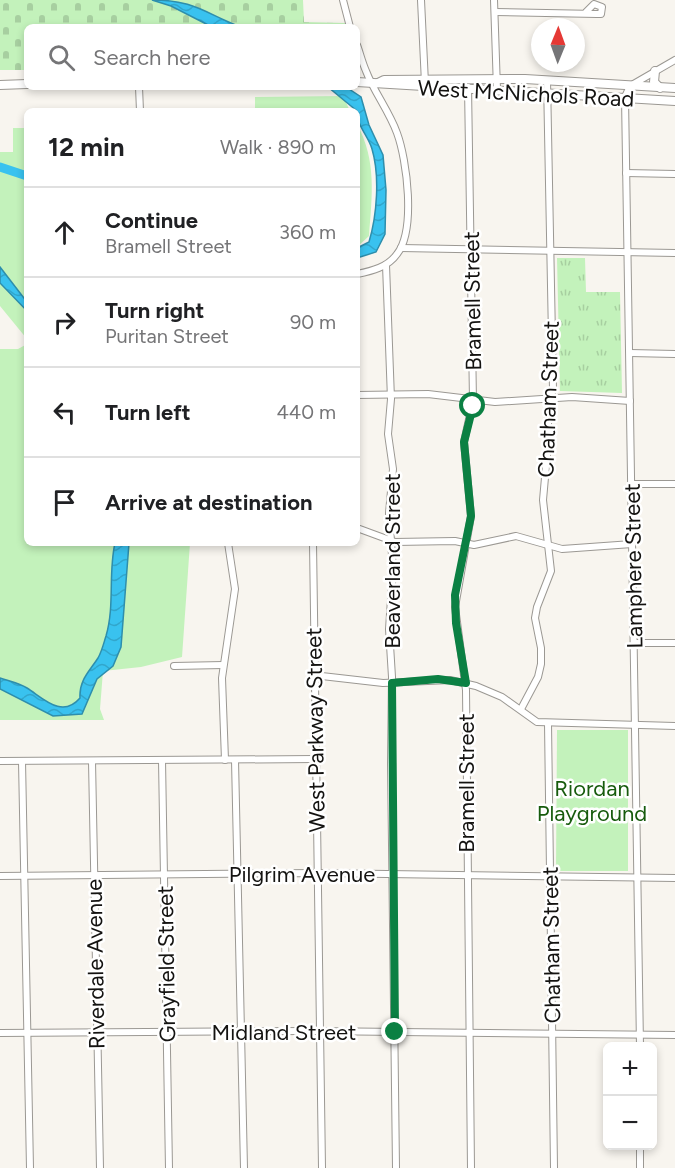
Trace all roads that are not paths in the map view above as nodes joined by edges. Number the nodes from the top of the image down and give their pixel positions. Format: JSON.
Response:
{"nodes":[{"id":1,"x":343,"y":0,"type":"edge"},
{"id":2,"x":420,"y":0,"type":"edge"},
{"id":3,"x":494,"y":0,"type":"edge"},
{"id":4,"x":495,"y":12,"type":"junction"},
{"id":5,"x":586,"y":12,"type":"dead end"},
{"id":6,"x":349,"y":24,"type":"edge"},
{"id":7,"x":360,"y":55,"type":"edge"},
{"id":8,"x":675,"y":60,"type":"edge"},
{"id":9,"x":655,"y":71,"type":"junction"},
{"id":10,"x":468,"y":78,"type":"junction"},
{"id":11,"x":497,"y":78,"type":"junction"},
{"id":12,"x":547,"y":80,"type":"junction"},
{"id":13,"x":368,"y":83,"type":"edge"},
{"id":14,"x":425,"y":83,"type":"junction"},
{"id":15,"x":24,"y":84,"type":"edge"},
{"id":16,"x":0,"y":85,"type":"edge"},
{"id":17,"x":630,"y":86,"type":"junction"},
{"id":18,"x":667,"y":88,"type":"edge"},
{"id":19,"x":469,"y":89,"type":"junction"},
{"id":20,"x":497,"y":89,"type":"junction"},
{"id":21,"x":139,"y":90,"type":"edge"},
{"id":22,"x":547,"y":92,"type":"junction"},
{"id":23,"x":626,"y":97,"type":"junction"},
{"id":24,"x":670,"y":100,"type":"edge"},
{"id":25,"x":140,"y":108,"type":"edge"},
{"id":26,"x":626,"y":173,"type":"junction"},
{"id":27,"x":675,"y":174,"type":"edge"},
{"id":28,"x":401,"y":248,"type":"junction"},
{"id":29,"x":471,"y":249,"type":"junction"},
{"id":30,"x":549,"y":251,"type":"junction"},
{"id":31,"x":627,"y":252,"type":"junction"},
{"id":32,"x":675,"y":253,"type":"edge"},
{"id":33,"x":386,"y":265,"type":"junction"},
{"id":34,"x":360,"y":273,"type":"edge"},
{"id":35,"x":630,"y":353,"type":"junction"},
{"id":36,"x":675,"y":354,"type":"edge"},
{"id":37,"x":360,"y":395,"type":"edge"},
{"id":38,"x":391,"y":396,"type":"junction"},
{"id":39,"x":550,"y":399,"type":"junction"},
{"id":40,"x":473,"y":401,"type":"junction"},
{"id":41,"x":630,"y":401,"type":"junction"},
{"id":42,"x":632,"y":484,"type":"junction"},
{"id":43,"x":675,"y":484,"type":"edge"},
{"id":44,"x":360,"y":529,"type":"edge"},
{"id":45,"x":389,"y":539,"type":"junction"},
{"id":46,"x":466,"y":543,"type":"junction"},
{"id":47,"x":633,"y":544,"type":"junction"},
{"id":48,"x":548,"y":545,"type":"junction"},
{"id":49,"x":228,"y":546,"type":"edge"},
{"id":50,"x":313,"y":546,"type":"edge"},
{"id":51,"x":634,"y":643,"type":"junction"},
{"id":52,"x":675,"y":643,"type":"edge"},
{"id":53,"x":223,"y":665,"type":"junction"},
{"id":54,"x":174,"y":666,"type":"dead end"},
{"id":55,"x":313,"y":675,"type":"junction"},
{"id":56,"x":392,"y":683,"type":"junction"},
{"id":57,"x":466,"y":683,"type":"junction"},
{"id":58,"x":521,"y":710,"type":"junction"},
{"id":59,"x":548,"y":723,"type":"junction"},
{"id":60,"x":636,"y":725,"type":"junction"},
{"id":61,"x":675,"y":726,"type":"edge"},
{"id":62,"x":315,"y":759,"type":"junction"},
{"id":63,"x":162,"y":760,"type":"junction"},
{"id":64,"x":225,"y":760,"type":"junction"},
{"id":65,"x":235,"y":760,"type":"junction"},
{"id":66,"x":0,"y":761,"type":"edge"},
{"id":67,"x":22,"y":761,"type":"junction"},
{"id":68,"x":92,"y":761,"type":"junction"},
{"id":69,"x":317,"y":873,"type":"junction"},
{"id":70,"x":238,"y":874,"type":"junction"},
{"id":71,"x":393,"y":874,"type":"junction"},
{"id":72,"x":26,"y":875,"type":"junction"},
{"id":73,"x":94,"y":875,"type":"junction"},
{"id":74,"x":164,"y":875,"type":"junction"},
{"id":75,"x":467,"y":875,"type":"junction"},
{"id":76,"x":0,"y":876,"type":"edge"},
{"id":77,"x":549,"y":876,"type":"junction"},
{"id":78,"x":638,"y":877,"type":"junction"},
{"id":79,"x":675,"y":878,"type":"edge"},
{"id":80,"x":96,"y":1032,"type":"junction"},
{"id":81,"x":167,"y":1032,"type":"junction"},
{"id":82,"x":242,"y":1032,"type":"junction"},
{"id":83,"x":320,"y":1032,"type":"junction"},
{"id":84,"x":395,"y":1032,"type":"junction"},
{"id":85,"x":0,"y":1033,"type":"edge"},
{"id":86,"x":28,"y":1033,"type":"junction"},
{"id":87,"x":469,"y":1033,"type":"junction"},
{"id":88,"x":554,"y":1034,"type":"junction"},
{"id":89,"x":640,"y":1035,"type":"junction"},
{"id":90,"x":675,"y":1035,"type":"edge"},
{"id":91,"x":640,"y":1042,"type":"edge"},
{"id":92,"x":640,"y":1150,"type":"edge"},
{"id":93,"x":30,"y":1168,"type":"edge"},
{"id":94,"x":100,"y":1168,"type":"edge"},
{"id":95,"x":170,"y":1168,"type":"edge"},
{"id":96,"x":244,"y":1168,"type":"edge"},
{"id":97,"x":322,"y":1168,"type":"edge"},
{"id":98,"x":396,"y":1168,"type":"edge"},
{"id":99,"x":471,"y":1168,"type":"edge"},
{"id":100,"x":554,"y":1168,"type":"edge"},
{"id":101,"x":640,"y":1168,"type":"edge"}],
"edges":[{"from":1,"to":6,"type":"street"},
{"from":2,"to":14,"type":"street"},
{"from":3,"to":4,"type":"street"},
{"from":4,"to":5,"type":"street"},
{"from":4,"to":11,"type":"street"},
{"from":7,"to":13,"type":"street"},
{"from":8,"to":9,"type":"street"},
{"from":9,"to":17,"type":"street"},
{"from":9,"to":18,"type":"main road"},
{"from":10,"to":11,"type":"main road","name":"West McNichols Road"},
{"from":10,"to":14,"type":"main road","name":"West McNichols Road"},
{"from":10,"to":19,"type":"street","name":"Bramell Street"},
{"from":11,"to":12,"type":"main road","name":"West McNichols Road"},
{"from":11,"to":20,"type":"street"},
{"from":12,"to":17,"type":"main road","name":"West McNichols Road"},
{"from":12,"to":22,"type":"street","name":"Chatham Street"},
{"from":13,"to":14,"type":"main road","name":"West McNichols Road"},
{"from":13,"to":28,"type":"street"},
{"from":14,"to":19,"type":"main road","name":"West McNichols Road"},
{"from":15,"to":16,"type":"main road"},
{"from":17,"to":18,"type":"main road","name":"West McNichols Road"},
{"from":17,"to":23,"type":"street","name":"Lamphere Street"},
{"from":18,"to":24,"type":"main road"},
{"from":19,"to":20,"type":"main road","name":"West McNichols Road"},
{"from":19,"to":29,"type":"street","name":"Bramell Street"},
{"from":20,"to":22,"type":"main road","name":"West McNichols Road"},
{"from":21,"to":25,"type":"street"},
{"from":22,"to":23,"type":"main road","name":"West McNichols Road"},
{"from":22,"to":30,"type":"street","name":"Chatham Street"},
{"from":23,"to":24,"type":"main road","name":"West McNichols Road"},
{"from":23,"to":26,"type":"street","name":"Lamphere Street"},
{"from":26,"to":27,"type":"street"},
{"from":26,"to":31,"type":"street","name":"Lamphere Street"},
{"from":28,"to":29,"type":"street"},
{"from":28,"to":33,"type":"street"},
{"from":29,"to":30,"type":"street"},
{"from":29,"to":40,"type":"street","name":"Bramell Street"},
{"from":30,"to":31,"type":"street"},
{"from":30,"to":39,"type":"street","name":"Chatham Street"},
{"from":31,"to":32,"type":"street"},
{"from":31,"to":35,"type":"street","name":"Lamphere Street"},
{"from":33,"to":34,"type":"street"},
{"from":33,"to":38,"type":"street","name":"Beaverland Street"},
{"from":35,"to":36,"type":"street"},
{"from":35,"to":41,"type":"street","name":"Lamphere Street"},
{"from":37,"to":38,"type":"street"},
{"from":38,"to":40,"type":"street"},
{"from":38,"to":45,"type":"street","name":"Beaverland Street"},
{"from":39,"to":40,"type":"street"},
{"from":39,"to":41,"type":"street"},
{"from":39,"to":48,"type":"street","name":"Chatham Street"},
{"from":40,"to":46,"type":"street","name":"Bramell Street"},
{"from":41,"to":42,"type":"street","name":"Lamphere Street"},
{"from":42,"to":43,"type":"street"},
{"from":42,"to":47,"type":"street","name":"Lamphere Street"},
{"from":44,"to":45,"type":"street"},
{"from":45,"to":46,"type":"street"},
{"from":45,"to":56,"type":"street","name":"Beaverland Street"},
{"from":46,"to":48,"type":"street"},
{"from":46,"to":57,"type":"street","name":"Bramell Street"},
{"from":47,"to":48,"type":"street"},
{"from":47,"to":51,"type":"street","name":"Lamphere Street"},
{"from":48,"to":58,"type":"street","name":"Chatham Street"},
{"from":49,"to":53,"type":"street"},
{"from":50,"to":55,"type":"street","name":"West Parkway Street"},
{"from":51,"to":52,"type":"street"},
{"from":51,"to":60,"type":"street","name":"Lamphere Street"},
{"from":53,"to":54,"type":"street"},
{"from":53,"to":64,"type":"street"},
{"from":55,"to":56,"type":"street"},
{"from":55,"to":62,"type":"street","name":"West Parkway Street"},
{"from":56,"to":57,"type":"street"},
{"from":56,"to":71,"type":"street","name":"Beaverland Street"},
{"from":57,"to":58,"type":"street"},
{"from":57,"to":75,"type":"street","name":"Bramell Street"},
{"from":58,"to":59,"type":"street"},
{"from":59,"to":60,"type":"street"},
{"from":59,"to":77,"type":"street","name":"Chatham Street"},
{"from":60,"to":61,"type":"street"},
{"from":60,"to":78,"type":"street","name":"Lamphere Street"},
{"from":62,"to":65,"type":"street"},
{"from":62,"to":69,"type":"street","name":"West Parkway Street"},
{"from":63,"to":64,"type":"street"},
{"from":63,"to":68,"type":"street"},
{"from":63,"to":74,"type":"street","name":"Grayfield Street"},
{"from":64,"to":65,"type":"street"},
{"from":65,"to":70,"type":"street"},
{"from":66,"to":67,"type":"street"},
{"from":67,"to":68,"type":"street"},
{"from":67,"to":72,"type":"street"},
{"from":68,"to":73,"type":"street","name":"Riverdale Avenue"},
{"from":69,"to":70,"type":"street","name":"Pilgrim Avenue"},
{"from":69,"to":71,"type":"street","name":"Pilgrim Avenue"},
{"from":69,"to":83,"type":"street","name":"West Parkway Street"},
{"from":70,"to":74,"type":"street","name":"Pilgrim Avenue"},
{"from":70,"to":82,"type":"street"},
{"from":71,"to":75,"type":"street","name":"Pilgrim Avenue"},
{"from":71,"to":84,"type":"street","name":"Beaverland Street"},
{"from":72,"to":73,"type":"street","name":"Pilgrim Avenue"},
{"from":72,"to":76,"type":"street","name":"Pilgrim Avenue"},
{"from":72,"to":86,"type":"street"},
{"from":73,"to":74,"type":"street","name":"Pilgrim Avenue"},
{"from":73,"to":80,"type":"street","name":"Riverdale Avenue"},
{"from":74,"to":81,"type":"street","name":"Grayfield Street"},
{"from":75,"to":77,"type":"street","name":"Pilgrim Avenue"},
{"from":75,"to":87,"type":"street","name":"Bramell Street"},
{"from":77,"to":78,"type":"street","name":"Pilgrim Avenue"},
{"from":77,"to":88,"type":"street","name":"Chatham Street"},
{"from":78,"to":79,"type":"street","name":"Pilgrim Avenue"},
{"from":78,"to":89,"type":"street","name":"Lamphere Street"},
{"from":80,"to":81,"type":"street","name":"Midland Street"},
{"from":80,"to":86,"type":"street","name":"Midland Street"},
{"from":80,"to":94,"type":"street","name":"Riverdale Avenue"},
{"from":81,"to":82,"type":"street","name":"Midland Street"},
{"from":81,"to":95,"type":"street","name":"Grayfield Street"},
{"from":82,"to":83,"type":"street","name":"Midland Street"},
{"from":82,"to":96,"type":"street"},
{"from":83,"to":84,"type":"street","name":"Midland Street"},
{"from":83,"to":97,"type":"street","name":"West Parkway Street"},
{"from":84,"to":87,"type":"street","name":"Midland Street"},
{"from":84,"to":98,"type":"street","name":"Beaverland Street"},
{"from":85,"to":86,"type":"street","name":"Midland Street"},
{"from":86,"to":93,"type":"street"},
{"from":87,"to":88,"type":"street","name":"Midland Street"},
{"from":87,"to":99,"type":"street","name":"Bramell Street"},
{"from":88,"to":89,"type":"street","name":"Midland Street"},
{"from":88,"to":100,"type":"street","name":"Chatham Street"},
{"from":89,"to":90,"type":"street","name":"Midland Street"},
{"from":89,"to":91,"type":"street","name":"Lamphere Street"},
{"from":92,"to":101,"type":"street"}]}
